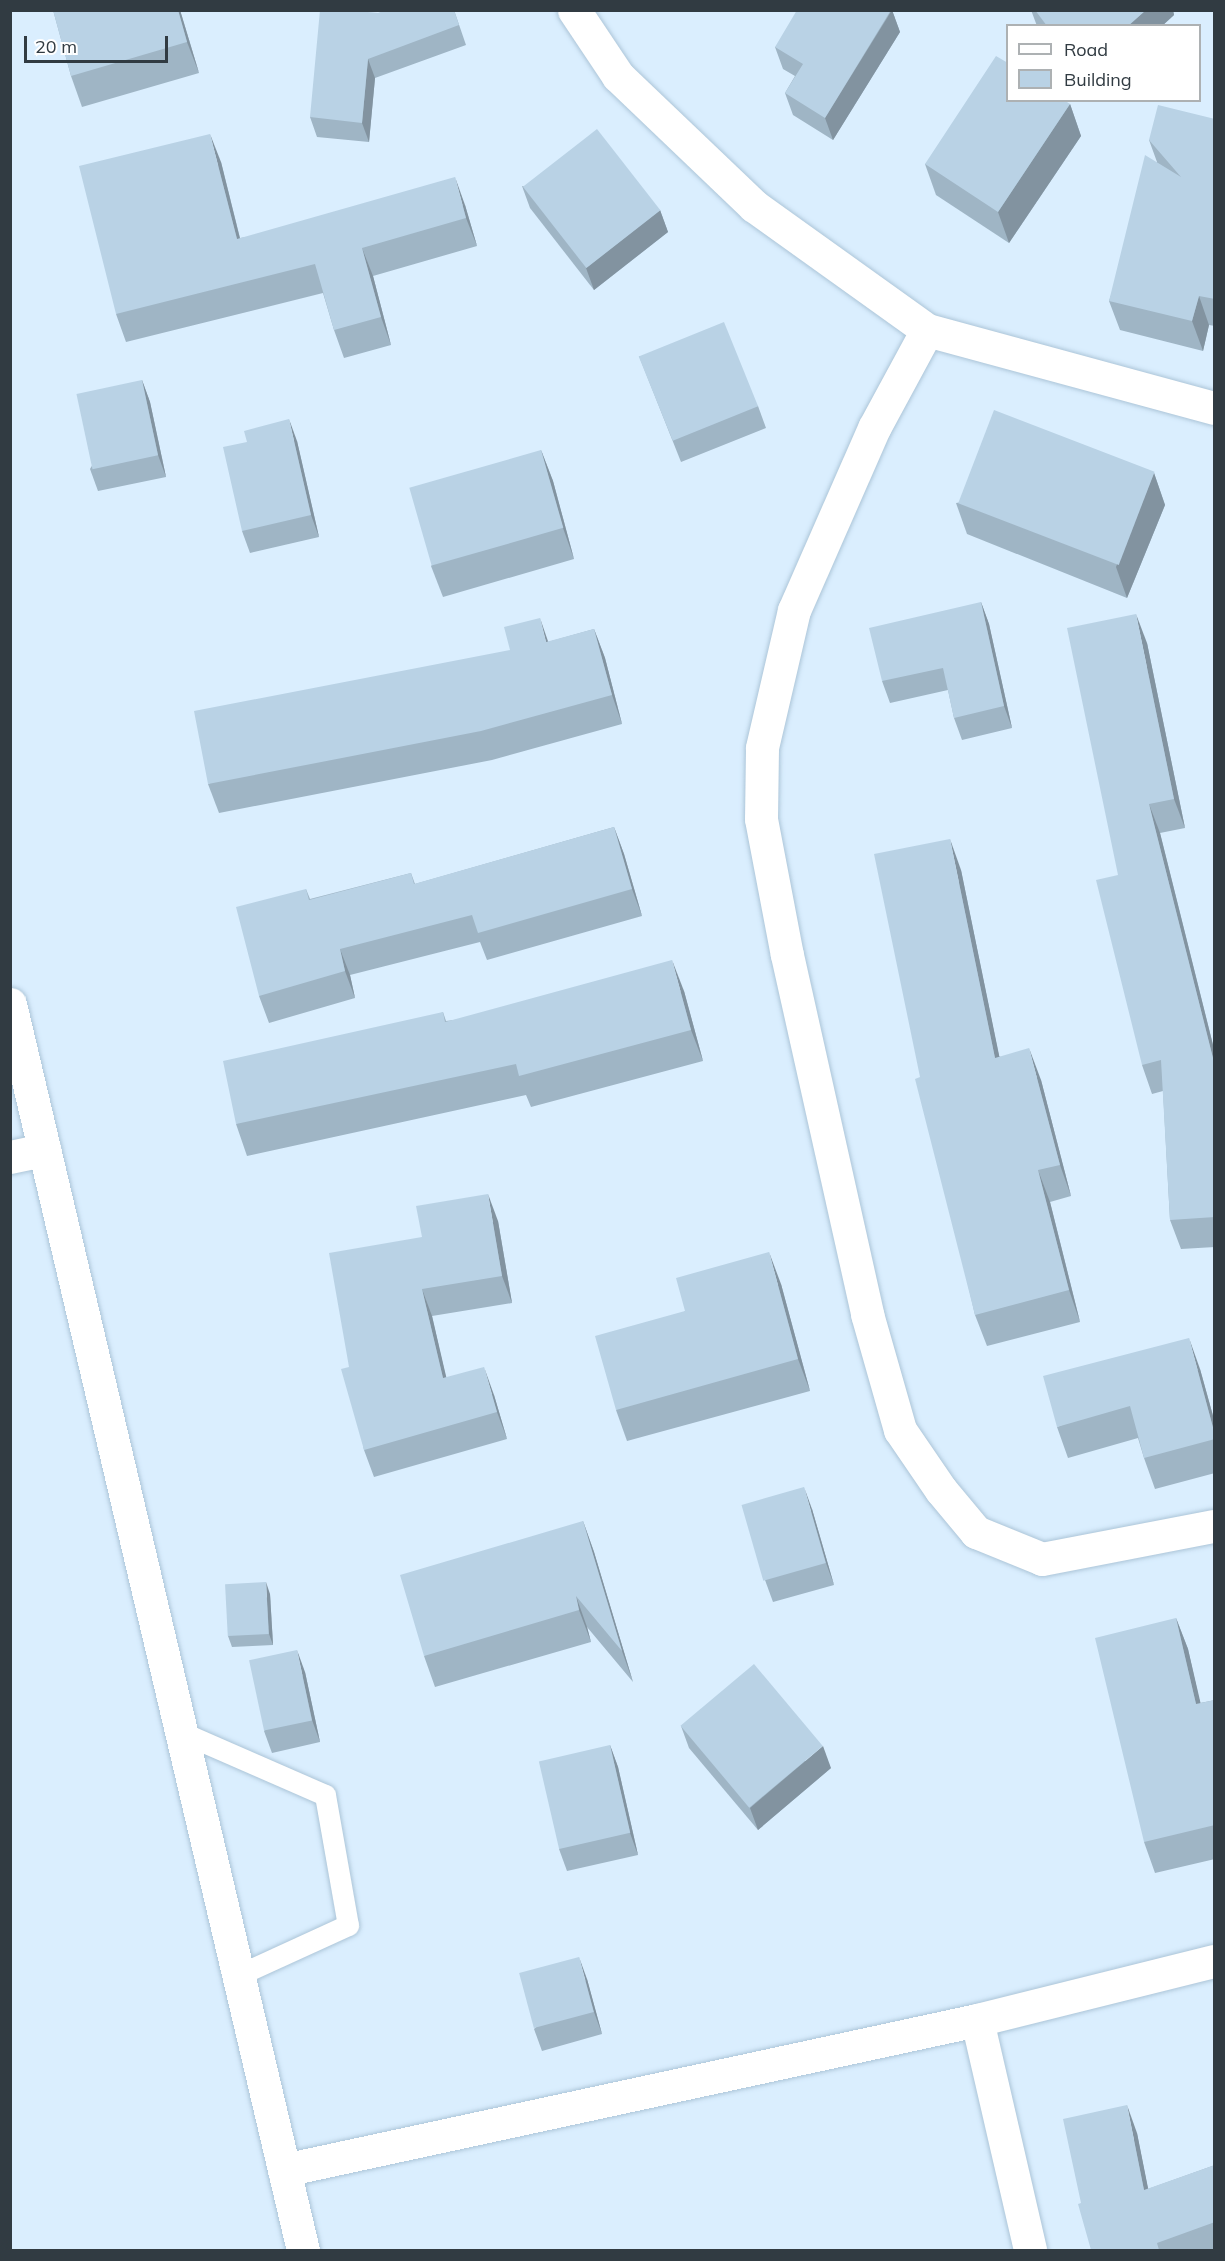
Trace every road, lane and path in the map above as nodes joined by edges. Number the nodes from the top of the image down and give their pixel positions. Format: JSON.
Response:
{"nodes":[{"id":1,"x":574,"y":10,"type":"edge"},
{"id":2,"x":927,"y":330,"type":"junction"},
{"id":3,"x":1215,"y":408,"type":"edge"},
{"id":4,"x":10,"y":1004,"type":"edge"},
{"id":5,"x":44,"y":1150,"type":"junction"},
{"id":6,"x":10,"y":1157,"type":"edge"},
{"id":7,"x":1215,"y":1526,"type":"edge"},
{"id":8,"x":181,"y":1732,"type":"junction"},
{"id":9,"x":1215,"y":1962,"type":"edge"},
{"id":10,"x":239,"y":1975,"type":"junction"},
{"id":11,"x":978,"y":2020,"type":"junction"},
{"id":12,"x":284,"y":2170,"type":"junction"},
{"id":13,"x":303,"y":2250,"type":"edge"},
{"id":14,"x":1030,"y":2250,"type":"edge"}],
"edges":[{"from":1,"to":2,"type":"street"},
{"from":2,"to":3,"type":"street"},
{"from":2,"to":7,"type":"street"},
{"from":4,"to":5,"type":"street"},
{"from":5,"to":6,"type":"street"},
{"from":5,"to":8,"type":"street"},
{"from":8,"to":10,"type":"street"},
{"from":8,"to":10,"type":"lane"},
{"from":9,"to":11,"type":"street"},
{"from":10,"to":12,"type":"street"},
{"from":11,"to":12,"type":"street"},
{"from":11,"to":14,"type":"street"},
{"from":12,"to":13,"type":"street"}]}
